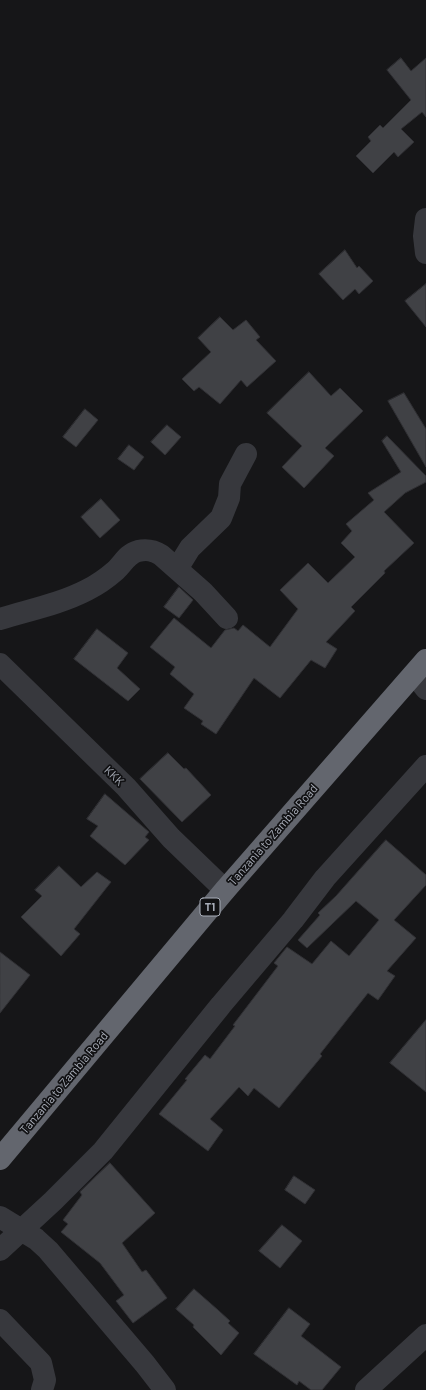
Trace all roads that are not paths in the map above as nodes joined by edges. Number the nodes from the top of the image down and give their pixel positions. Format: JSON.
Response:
{"nodes":[{"id":1,"x":426,"y":219,"type":"edge"},
{"id":2,"x":426,"y":253,"type":"edge"},
{"id":3,"x":246,"y":454,"type":"dead end"},
{"id":4,"x":177,"y":570,"type":"junction"},
{"id":5,"x":227,"y":618,"type":"dead end"},
{"id":6,"x":0,"y":619,"type":"edge"},
{"id":7,"x":0,"y":664,"type":"edge"},
{"id":8,"x":422,"y":674,"type":"edge"},
{"id":9,"x":426,"y":766,"type":"edge"},
{"id":10,"x":225,"y":890,"type":"junction"},
{"id":11,"x":0,"y":1160,"type":"edge"},
{"id":12,"x":0,"y":1217,"type":"edge"},
{"id":13,"x":21,"y":1231,"type":"junction"},
{"id":14,"x":0,"y":1250,"type":"edge"},
{"id":15,"x":0,"y":1320,"type":"edge"},
{"id":16,"x":426,"y":1335,"type":"edge"},
{"id":17,"x":42,"y":1390,"type":"edge"},
{"id":18,"x":165,"y":1390,"type":"edge"},
{"id":19,"x":366,"y":1390,"type":"edge"}],
"edges":[{"from":1,"to":2,"type":"street"},
{"from":3,"to":4,"type":"street"},
{"from":4,"to":5,"type":"street"},
{"from":4,"to":6,"type":"street"},
{"from":7,"to":10,"type":"street","name":"KKK"},
{"from":8,"to":10,"type":"highway","name":"Tanzania to Zambia Road","number":"T1"},
{"from":9,"to":13,"type":"street"},
{"from":10,"to":11,"type":"highway","name":"Tanzania to Zambia Road","number":"T1"},
{"from":12,"to":13,"type":"street"},
{"from":13,"to":14,"type":"street"},
{"from":13,"to":18,"type":"street"},
{"from":15,"to":17,"type":"street"},
{"from":16,"to":19,"type":"street"}]}
